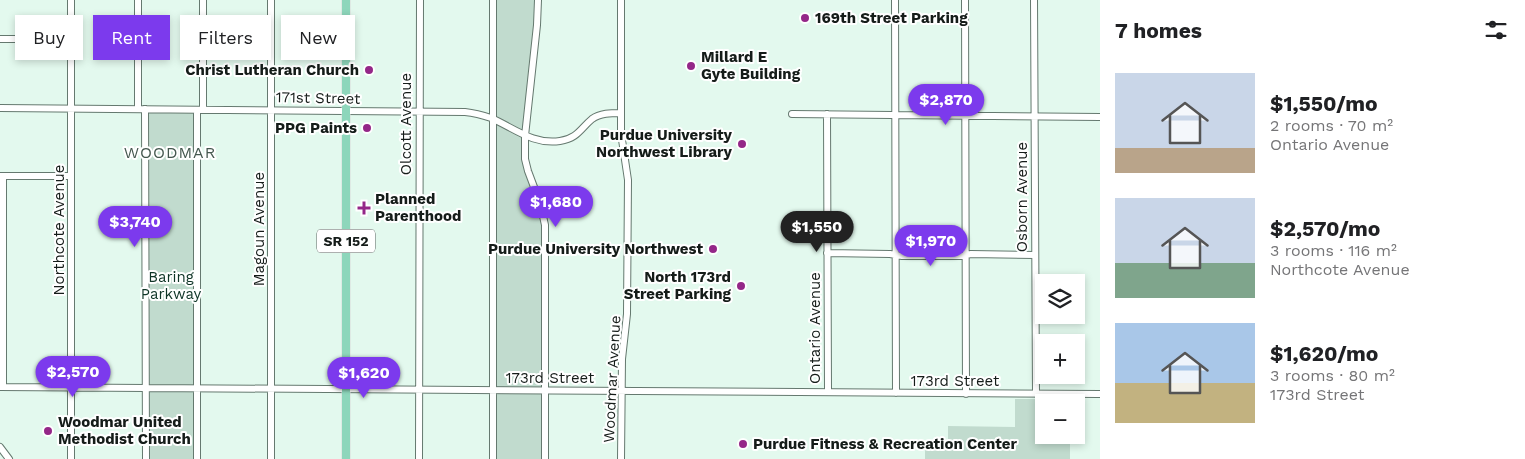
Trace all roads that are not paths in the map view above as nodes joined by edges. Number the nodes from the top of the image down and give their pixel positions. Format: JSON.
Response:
{"nodes":[{"id":1,"x":71,"y":0,"type":"edge"},
{"id":2,"x":138,"y":0,"type":"edge"},
{"id":3,"x":203,"y":0,"type":"edge"},
{"id":4,"x":272,"y":0,"type":"edge"},
{"id":5,"x":346,"y":0,"type":"edge"},
{"id":6,"x":420,"y":0,"type":"edge"},
{"id":7,"x":493,"y":0,"type":"edge"},
{"id":8,"x":538,"y":0,"type":"edge"},
{"id":9,"x":621,"y":0,"type":"edge"},
{"id":10,"x":895,"y":0,"type":"edge"},
{"id":11,"x":965,"y":0,"type":"edge"},
{"id":12,"x":1034,"y":0,"type":"edge"},
{"id":13,"x":71,"y":15,"type":"edge"},
{"id":14,"x":0,"y":39,"type":"edge"},
{"id":15,"x":15,"y":39,"type":"edge"},
{"id":16,"x":71,"y":60,"type":"edge"},
{"id":17,"x":0,"y":108,"type":"edge"},
{"id":18,"x":71,"y":109,"type":"junction"},
{"id":19,"x":142,"y":109,"type":"junction"},
{"id":20,"x":200,"y":110,"type":"junction"},
{"id":21,"x":272,"y":110,"type":"junction"},
{"id":22,"x":347,"y":111,"type":"junction"},
{"id":23,"x":419,"y":112,"type":"junction"},
{"id":24,"x":621,"y":113,"type":"junction"},
{"id":25,"x":792,"y":114,"type":"dead end"},
{"id":26,"x":827,"y":114,"type":"junction"},
{"id":27,"x":895,"y":114,"type":"junction"},
{"id":28,"x":965,"y":116,"type":"junction"},
{"id":29,"x":1035,"y":116,"type":"junction"},
{"id":30,"x":1100,"y":117,"type":"edge"},
{"id":31,"x":493,"y":119,"type":"junction"},
{"id":32,"x":525,"y":136,"type":"junction"},
{"id":33,"x":1,"y":176,"type":"edge"},
{"id":34,"x":71,"y":176,"type":"junction"},
{"id":35,"x":827,"y":253,"type":"junction"},
{"id":36,"x":896,"y":255,"type":"junction"},
{"id":37,"x":966,"y":255,"type":"junction"},
{"id":38,"x":1035,"y":255,"type":"junction"},
{"id":39,"x":2,"y":387,"type":"edge"},
{"id":40,"x":71,"y":387,"type":"junction"},
{"id":41,"x":146,"y":387,"type":"junction"},
{"id":42,"x":197,"y":388,"type":"junction"},
{"id":43,"x":271,"y":388,"type":"junction"},
{"id":44,"x":346,"y":388,"type":"junction"},
{"id":45,"x":419,"y":389,"type":"junction"},
{"id":46,"x":493,"y":390,"type":"junction"},
{"id":47,"x":545,"y":390,"type":"junction"},
{"id":48,"x":621,"y":391,"type":"junction"},
{"id":49,"x":828,"y":392,"type":"junction"},
{"id":50,"x":896,"y":393,"type":"junction"},
{"id":51,"x":966,"y":394,"type":"junction"},
{"id":52,"x":1035,"y":394,"type":"edge"},
{"id":53,"x":1036,"y":394,"type":"edge"},
{"id":54,"x":1085,"y":394,"type":"edge"},
{"id":55,"x":1100,"y":394,"type":"edge"},
{"id":56,"x":0,"y":447,"type":"edge"},
{"id":57,"x":9,"y":459,"type":"edge"},
{"id":58,"x":71,"y":459,"type":"edge"},
{"id":59,"x":146,"y":459,"type":"edge"},
{"id":60,"x":197,"y":459,"type":"edge"},
{"id":61,"x":271,"y":459,"type":"edge"},
{"id":62,"x":346,"y":459,"type":"edge"},
{"id":63,"x":419,"y":459,"type":"edge"},
{"id":64,"x":493,"y":459,"type":"edge"},
{"id":65,"x":545,"y":459,"type":"edge"},
{"id":66,"x":621,"y":459,"type":"edge"}],
"edges":[{"from":1,"to":13,"type":"street","name":"Northcote Avenue"},
{"from":2,"to":19,"type":"street"},
{"from":3,"to":20,"type":"street"},
{"from":4,"to":21,"type":"street","name":"Magoun Avenue"},
{"from":5,"to":22,"type":"main road","number":"SR 152"},
{"from":6,"to":23,"type":"street","name":"Olcott Avenue"},
{"from":7,"to":31,"type":"street"},
{"from":8,"to":32,"type":"street"},
{"from":9,"to":24,"type":"street","name":"Woodmar Avenue"},
{"from":10,"to":27,"type":"street"},
{"from":11,"to":28,"type":"street"},
{"from":12,"to":29,"type":"street","name":"Osborn Avenue"},
{"from":14,"to":15,"type":"street"},
{"from":16,"to":18,"type":"street","name":"Northcote Avenue"},
{"from":17,"to":18,"type":"street","name":"171st Street"},
{"from":18,"to":19,"type":"street","name":"171st Street"},
{"from":18,"to":34,"type":"street","name":"Northcote Avenue"},
{"from":19,"to":20,"type":"street","name":"171st Street"},
{"from":19,"to":41,"type":"street"},
{"from":20,"to":21,"type":"street","name":"171st Street"},
{"from":20,"to":42,"type":"street"},
{"from":21,"to":22,"type":"street","name":"171st Street"},
{"from":21,"to":43,"type":"street","name":"Magoun Avenue"},
{"from":22,"to":23,"type":"street","name":"171st Street"},
{"from":22,"to":44,"type":"main road","number":"SR 152"},
{"from":23,"to":31,"type":"street","name":"171st Street"},
{"from":23,"to":45,"type":"street","name":"Olcott Avenue"},
{"from":24,"to":32,"type":"street","name":"171st Street"},
{"from":24,"to":48,"type":"street","name":"Woodmar Avenue"},
{"from":25,"to":26,"type":"street"},
{"from":26,"to":27,"type":"street"},
{"from":26,"to":35,"type":"street","name":"Ontario Avenue"},
{"from":27,"to":28,"type":"street"},
{"from":27,"to":36,"type":"street"},
{"from":28,"to":29,"type":"street"},
{"from":28,"to":37,"type":"street"},
{"from":29,"to":30,"type":"street"},
{"from":29,"to":38,"type":"street","name":"Osborn Avenue"},
{"from":31,"to":32,"type":"street","name":"171st Street"},
{"from":31,"to":46,"type":"street"},
{"from":32,"to":47,"type":"street"},
{"from":33,"to":34,"type":"street"},
{"from":33,"to":39,"type":"street"},
{"from":34,"to":40,"type":"street","name":"Northcote Avenue"},
{"from":35,"to":36,"type":"street"},
{"from":35,"to":49,"type":"street","name":"Ontario Avenue"},
{"from":36,"to":37,"type":"street"},
{"from":36,"to":50,"type":"street"},
{"from":37,"to":38,"type":"street"},
{"from":37,"to":51,"type":"street"},
{"from":38,"to":53,"type":"street","name":"Osborn Avenue"},
{"from":39,"to":40,"type":"street","name":"173rd Street"},
{"from":40,"to":41,"type":"street","name":"173rd Street"},
{"from":40,"to":58,"type":"street","name":"Northcote Avenue"},
{"from":41,"to":42,"type":"street","name":"173rd Street"},
{"from":41,"to":59,"type":"street"},
{"from":42,"to":43,"type":"street","name":"173rd Street"},
{"from":42,"to":60,"type":"street"},
{"from":43,"to":44,"type":"street","name":"173rd Street"},
{"from":43,"to":61,"type":"street","name":"Magoun Avenue"},
{"from":44,"to":45,"type":"street","name":"173rd Street"},
{"from":44,"to":62,"type":"main road","number":"SR 152"},
{"from":45,"to":46,"type":"street","name":"173rd Street"},
{"from":45,"to":63,"type":"street","name":"Olcott Avenue"},
{"from":46,"to":47,"type":"street","name":"173rd Street"},
{"from":46,"to":64,"type":"street"},
{"from":47,"to":48,"type":"street","name":"173rd Street"},
{"from":47,"to":65,"type":"street"},
{"from":48,"to":49,"type":"street","name":"173rd Street"},
{"from":48,"to":66,"type":"street","name":"Woodmar Avenue"},
{"from":49,"to":50,"type":"street","name":"173rd Street"},
{"from":50,"to":51,"type":"street","name":"173rd Street"},
{"from":51,"to":52,"type":"street","name":"173rd Street"},
{"from":54,"to":55,"type":"street","name":"173rd Street"},
{"from":56,"to":57,"type":"street"}]}
